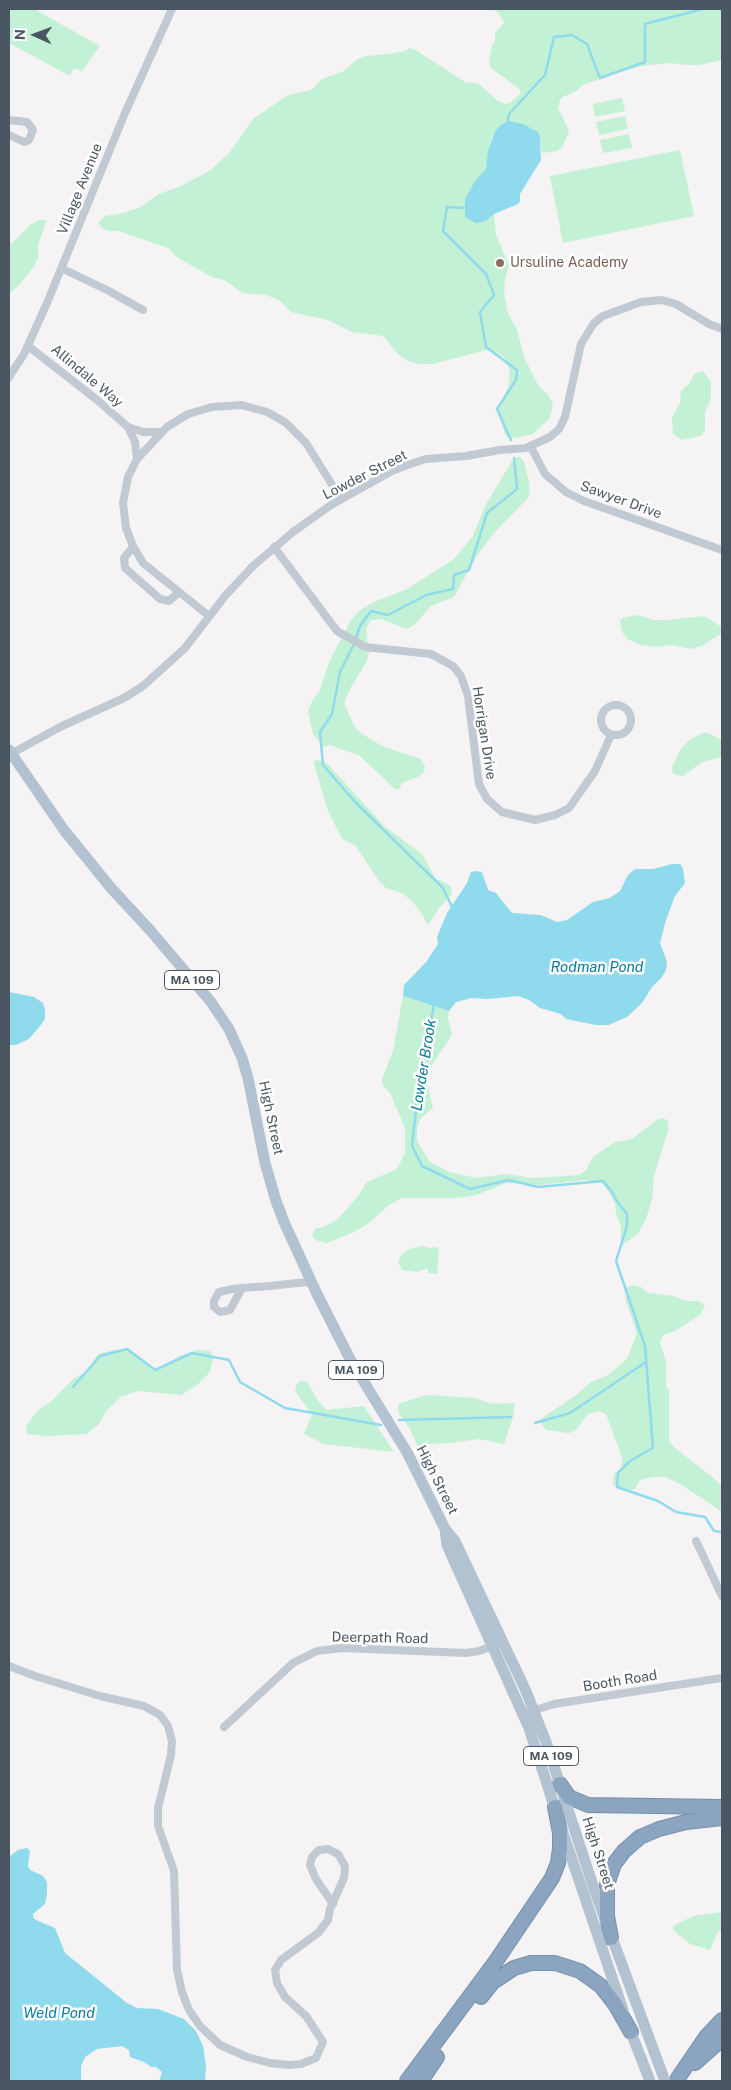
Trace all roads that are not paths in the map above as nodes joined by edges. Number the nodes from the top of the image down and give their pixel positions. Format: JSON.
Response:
{"nodes":[{"id":1,"x":172,"y":9,"type":"edge"},
{"id":2,"x":9,"y":120,"type":"edge"},
{"id":3,"x":9,"y":134,"type":"edge"},
{"id":4,"x":61,"y":268,"type":"junction"},
{"id":5,"x":143,"y":310,"type":"dead end"},
{"id":6,"x":722,"y":330,"type":"edge"},
{"id":7,"x":28,"y":346,"type":"junction"},
{"id":8,"x":9,"y":377,"type":"edge"},
{"id":9,"x":128,"y":427,"type":"junction"},
{"id":10,"x":162,"y":432,"type":"junction"},
{"id":11,"x":530,"y":447,"type":"junction"},
{"id":12,"x":137,"y":459,"type":"junction"},
{"id":13,"x":341,"y":500,"type":"junction"},
{"id":14,"x":274,"y":547,"type":"junction"},
{"id":15,"x":133,"y":548,"type":"junction"},
{"id":16,"x":722,"y":550,"type":"edge"},
{"id":17,"x":178,"y":593,"type":"junction"},
{"id":18,"x":209,"y":616,"type":"junction"},
{"id":19,"x":611,"y":735,"type":"junction"},
{"id":20,"x":10,"y":753,"type":"edge"},
{"id":21,"x":311,"y":1282,"type":"junction"},
{"id":22,"x":242,"y":1288,"type":"dead end"},
{"id":23,"x":696,"y":1541,"type":"dead end"},
{"id":24,"x":722,"y":1596,"type":"edge"},
{"id":25,"x":497,"y":1644,"type":"junction"},
{"id":26,"x":9,"y":1666,"type":"edge"},
{"id":27,"x":722,"y":1678,"type":"edge"},
{"id":28,"x":529,"y":1711,"type":"junction"},
{"id":29,"x":224,"y":1728,"type":"dead end"},
{"id":30,"x":560,"y":1784,"type":"junction"},
{"id":31,"x":555,"y":1807,"type":"junction"},
{"id":32,"x":722,"y":1807,"type":"edge"},
{"id":33,"x":722,"y":1818,"type":"edge"},
{"id":34,"x":333,"y":1904,"type":"junction"},
{"id":35,"x":611,"y":1938,"type":"junction"},
{"id":36,"x":722,"y":2020,"type":"edge"},
{"id":37,"x":631,"y":2032,"type":"junction"},
{"id":38,"x":722,"y":2039,"type":"edge"},
{"id":39,"x":672,"y":2080,"type":"edge"},
{"id":40,"x":407,"y":2081,"type":"edge"},
{"id":41,"x":421,"y":2081,"type":"edge"},
{"id":42,"x":650,"y":2081,"type":"edge"}],
"edges":[{"from":1,"to":4,"type":"street","name":"Village Avenue"},
{"from":2,"to":3,"type":"street"},
{"from":4,"to":5,"type":"street"},
{"from":4,"to":7,"type":"street","name":"Village Avenue"},
{"from":6,"to":11,"type":"street","name":"Lowder Street"},
{"from":7,"to":8,"type":"street","name":"Village Avenue"},
{"from":7,"to":9,"type":"street","name":"Allindale Way"},
{"from":9,"to":10,"type":"street","name":"Allindale Way"},
{"from":9,"to":12,"type":"street","name":"Allindale Way"},
{"from":10,"to":12,"type":"street"},
{"from":10,"to":13,"type":"street"},
{"from":11,"to":13,"type":"street","name":"Lowder Street"},
{"from":11,"to":16,"type":"street","name":"Sawyer Drive"},
{"from":12,"to":15,"type":"street"},
{"from":13,"to":14,"type":"street","name":"Lowder Street"},
{"from":14,"to":18,"type":"street","name":"Lowder Street"},
{"from":14,"to":19,"type":"street","name":"Horrigan Drive"},
{"from":15,"to":17,"type":"street"},
{"from":15,"to":17,"type":"street"},
{"from":17,"to":18,"type":"street"},
{"from":18,"to":20,"type":"street","name":"Lowder Street"},
{"from":19,"to":19,"type":"street"},
{"from":20,"to":21,"type":"main road","name":"High Street","number":"MA 109"},
{"from":21,"to":22,"type":"street"},
{"from":21,"to":25,"type":"main road","name":"High Street","number":"MA 109"},
{"from":23,"to":24,"type":"street"},
{"from":25,"to":28,"type":"main road","name":"High Street","number":"MA 109"},
{"from":25,"to":29,"type":"street","name":"Deerpath Road"},
{"from":26,"to":34,"type":"street"},
{"from":27,"to":28,"type":"street","name":"Booth Road"},
{"from":28,"to":30,"type":"main road","name":"High Street","number":"MA 109"},
{"from":28,"to":31,"type":"main road","name":"High Street","number":"MA 109"},
{"from":30,"to":32,"type":"highway"},
{"from":30,"to":35,"type":"main road","name":"High Street","number":"MA 109"},
{"from":31,"to":37,"type":"main road","name":"High Street","number":"MA 109"},
{"from":31,"to":40,"type":"highway"},
{"from":33,"to":35,"type":"highway"},
{"from":34,"to":34,"type":"street"},
{"from":35,"to":39,"type":"main road","name":"High Street","number":"MA 109"},
{"from":36,"to":39,"type":"highway"},
{"from":37,"to":41,"type":"highway"},
{"from":37,"to":42,"type":"main road","name":"High Street","number":"MA 109"},
{"from":38,"to":39,"type":"highway"}]}
